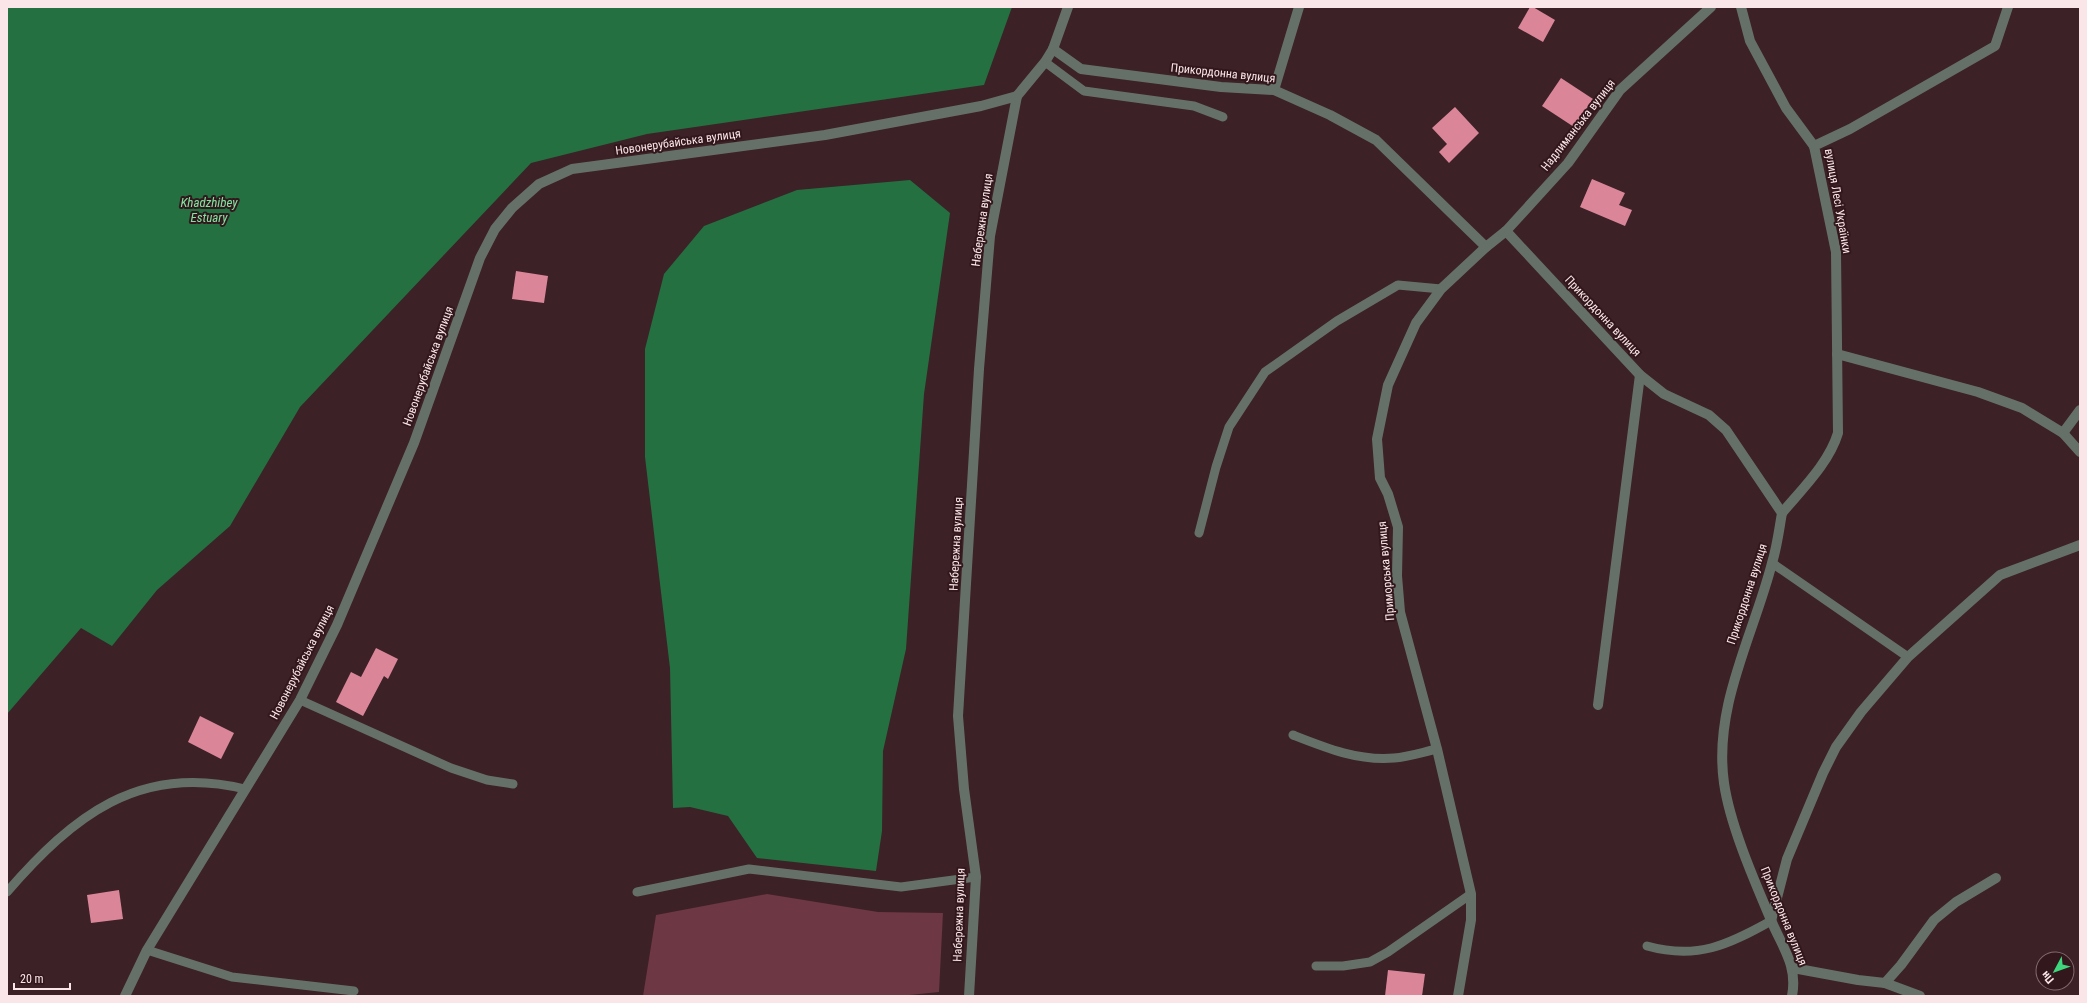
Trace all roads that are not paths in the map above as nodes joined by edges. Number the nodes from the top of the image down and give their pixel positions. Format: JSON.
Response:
{"nodes":[{"id":1,"x":1068,"y":7,"type":"edge"},
{"id":2,"x":1299,"y":7,"type":"edge"},
{"id":3,"x":1711,"y":7,"type":"edge"},
{"id":4,"x":1741,"y":7,"type":"edge"},
{"id":5,"x":2008,"y":7,"type":"edge"},
{"id":6,"x":1053,"y":48,"type":"junction"},
{"id":7,"x":1045,"y":62,"type":"junction"},
{"id":8,"x":1274,"y":90,"type":"junction"},
{"id":9,"x":1017,"y":96,"type":"junction"},
{"id":10,"x":1223,"y":117,"type":"dead end"},
{"id":11,"x":1814,"y":146,"type":"junction"},
{"id":12,"x":1506,"y":231,"type":"junction"},
{"id":13,"x":1486,"y":247,"type":"junction"},
{"id":14,"x":1441,"y":289,"type":"junction"},
{"id":15,"x":1837,"y":354,"type":"junction"},
{"id":16,"x":1640,"y":375,"type":"junction"},
{"id":17,"x":2080,"y":410,"type":"edge"},
{"id":18,"x":2063,"y":433,"type":"junction"},
{"id":19,"x":2080,"y":452,"type":"edge"},
{"id":20,"x":1782,"y":513,"type":"junction"},
{"id":21,"x":1199,"y":533,"type":"dead end"},
{"id":22,"x":2080,"y":545,"type":"edge"},
{"id":23,"x":1772,"y":563,"type":"junction"},
{"id":24,"x":1908,"y":657,"type":"junction"},
{"id":25,"x":300,"y":700,"type":"junction"},
{"id":26,"x":1598,"y":705,"type":"dead end"},
{"id":27,"x":1293,"y":735,"type":"dead end"},
{"id":28,"x":1437,"y":749,"type":"junction"},
{"id":29,"x":512,"y":784,"type":"dead end"},
{"id":30,"x":245,"y":789,"type":"junction"},
{"id":31,"x":976,"y":877,"type":"junction"},
{"id":32,"x":1996,"y":878,"type":"dead end"},
{"id":33,"x":7,"y":892,"type":"edge"},
{"id":34,"x":637,"y":892,"type":"dead end"},
{"id":35,"x":1470,"y":894,"type":"junction"},
{"id":36,"x":1771,"y":921,"type":"junction"},
{"id":37,"x":1647,"y":946,"type":"dead end"},
{"id":38,"x":147,"y":950,"type":"junction"},
{"id":39,"x":1316,"y":966,"type":"dead end"},
{"id":40,"x":1793,"y":968,"type":"junction"},
{"id":41,"x":1885,"y":983,"type":"junction"},
{"id":42,"x":354,"y":991,"type":"dead end"},
{"id":43,"x":125,"y":996,"type":"edge"},
{"id":44,"x":969,"y":996,"type":"edge"},
{"id":45,"x":1458,"y":996,"type":"edge"},
{"id":46,"x":1792,"y":996,"type":"edge"},
{"id":47,"x":1920,"y":996,"type":"edge"}],
"edges":[{"from":1,"to":6,"type":"street"},
{"from":2,"to":8,"type":"street"},
{"from":3,"to":12,"type":"street","name":"Надлиманська вулиця"},
{"from":4,"to":11,"type":"street"},
{"from":5,"to":11,"type":"street","name":"вулиця Лесі Українки"},
{"from":6,"to":7,"type":"street"},
{"from":6,"to":8,"type":"street","name":"Прикордонна вулиця"},
{"from":7,"to":9,"type":"street"},
{"from":7,"to":10,"type":"lane"},
{"from":8,"to":13,"type":"street","name":"Прикордонна вулиця"},
{"from":9,"to":25,"type":"street","name":"Новонерубайська вулиця"},
{"from":9,"to":31,"type":"street","name":"Набережна вулиця"},
{"from":11,"to":15,"type":"street","name":"вулиця Лесі Українки"},
{"from":12,"to":13,"type":"street","name":"Приморська вулиця"},
{"from":12,"to":16,"type":"street","name":"Прикордонна вулиця"},
{"from":13,"to":14,"type":"street","name":"Приморська вулиця"},
{"from":14,"to":21,"type":"lane"},
{"from":14,"to":28,"type":"street","name":"Приморська вулиця"},
{"from":15,"to":18,"type":"street"},
{"from":15,"to":20,"type":"street","name":"вулиця Лесі Українки"},
{"from":16,"to":20,"type":"street","name":"Прикордонна вулиця"},
{"from":16,"to":26,"type":"street"},
{"from":17,"to":18,"type":"street"},
{"from":18,"to":19,"type":"street"},
{"from":20,"to":23,"type":"street","name":"Прикордонна вулиця"},
{"from":22,"to":24,"type":"street"},
{"from":23,"to":24,"type":"lane"},
{"from":23,"to":36,"type":"street","name":"Прикордонна вулиця"},
{"from":24,"to":36,"type":"street"},
{"from":25,"to":29,"type":"lane"},
{"from":25,"to":30,"type":"street","name":"Новонерубайська вулиця"},
{"from":27,"to":28,"type":"lane"},
{"from":28,"to":35,"type":"street","name":"Приморська вулиця"},
{"from":30,"to":33,"type":"lane"},
{"from":30,"to":38,"type":"street","name":"Новонерубайська вулиця"},
{"from":31,"to":34,"type":"lane"},
{"from":31,"to":44,"type":"street","name":"Набережна вулиця"},
{"from":32,"to":41,"type":"street"},
{"from":35,"to":39,"type":"lane"},
{"from":35,"to":45,"type":"street","name":"Приморська вулиця"},
{"from":36,"to":37,"type":"lane"},
{"from":36,"to":40,"type":"street","name":"Прикордонна вулиця"},
{"from":38,"to":42,"type":"lane"},
{"from":38,"to":43,"type":"street","name":"Новонерубайська вулиця"},
{"from":40,"to":41,"type":"street"},
{"from":40,"to":46,"type":"street","name":"Прикордонна вулиця"},
{"from":41,"to":47,"type":"street"}]}
